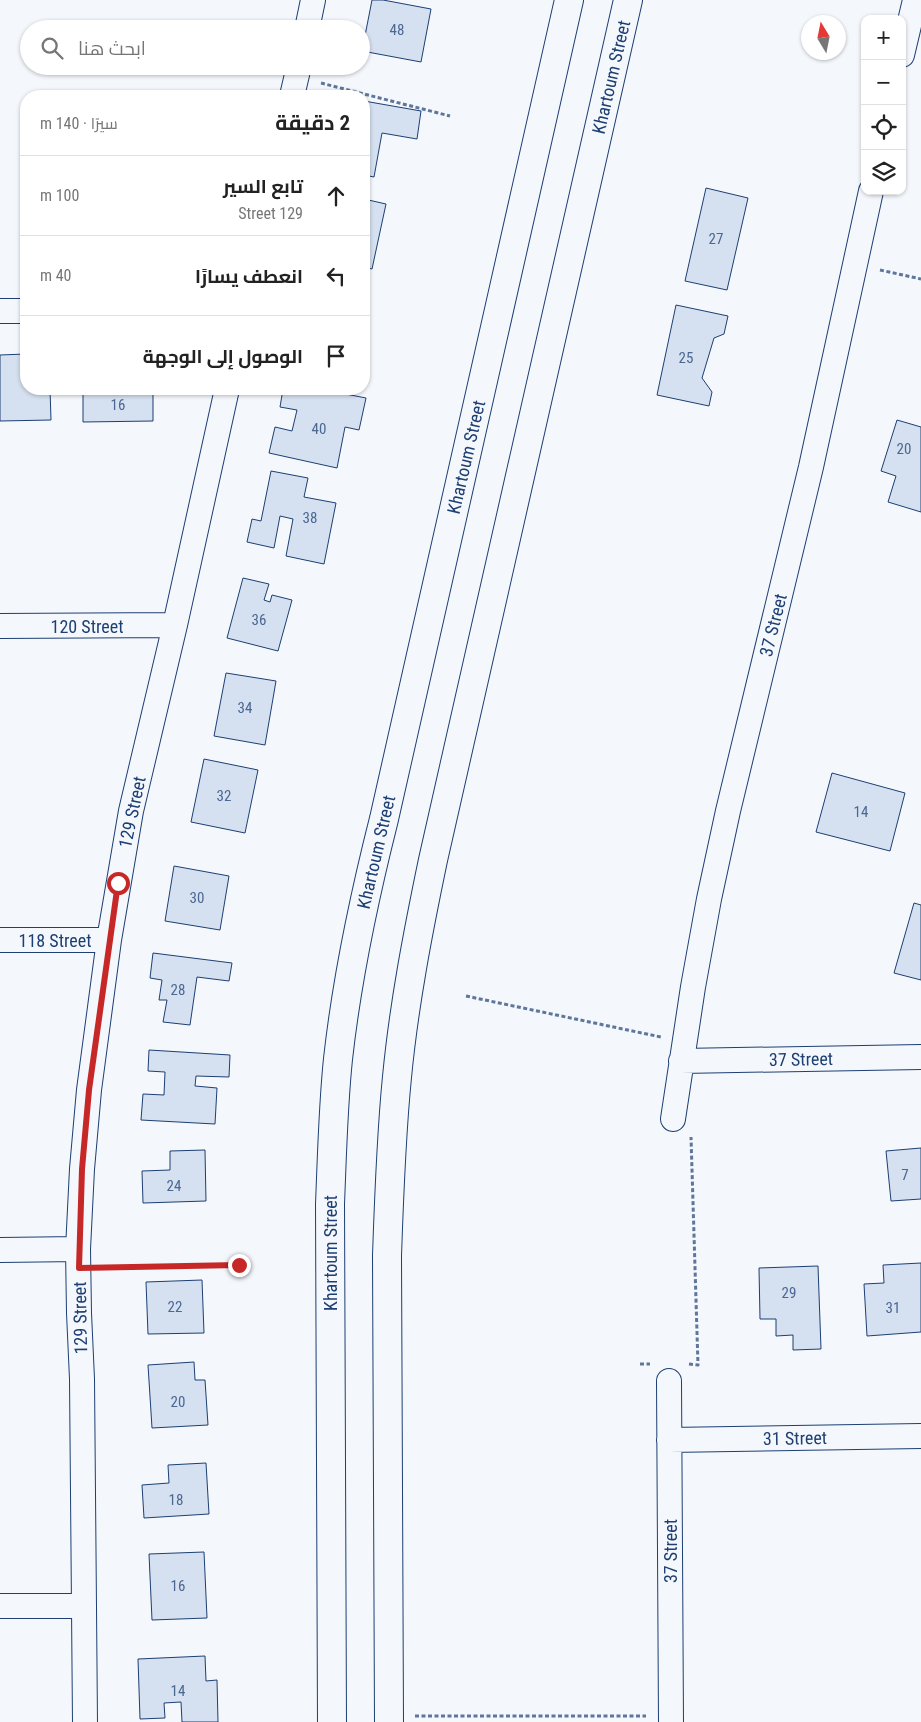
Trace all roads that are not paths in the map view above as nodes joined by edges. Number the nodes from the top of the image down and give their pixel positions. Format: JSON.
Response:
{"nodes":[{"id":1,"x":313,"y":0,"type":"edge"},
{"id":2,"x":569,"y":0,"type":"edge"},
{"id":3,"x":628,"y":0,"type":"edge"},
{"id":4,"x":915,"y":0,"type":"edge"},
{"id":5,"x":309,"y":20,"type":"edge"},
{"id":6,"x":906,"y":39,"type":"edge"},
{"id":7,"x":870,"y":195,"type":"edge"},
{"id":8,"x":0,"y":311,"type":"edge"},
{"id":9,"x":20,"y":311,"type":"edge"},
{"id":10,"x":225,"y":395,"type":"edge"},
{"id":11,"x":175,"y":625,"type":"junction"},
{"id":12,"x":0,"y":626,"type":"edge"},
{"id":13,"x":0,"y":940,"type":"edge"},
{"id":14,"x":109,"y":940,"type":"junction"},
{"id":15,"x":683,"y":1051,"type":"junction"},
{"id":16,"x":921,"y":1057,"type":"edge"},
{"id":17,"x":678,"y":1127,"type":"road end"},
{"id":18,"x":0,"y":1250,"type":"edge"},
{"id":19,"x":78,"y":1258,"type":"junction"},
{"id":20,"x":664,"y":1372,"type":"road end"},
{"id":21,"x":921,"y":1436,"type":"edge"},
{"id":22,"x":669,"y":1440,"type":"junction"},
{"id":23,"x":0,"y":1606,"type":"edge"},
{"id":24,"x":84,"y":1606,"type":"junction"},
{"id":25,"x":389,"y":1719,"type":"edge"},
{"id":26,"x":671,"y":1719,"type":"edge"},
{"id":27,"x":85,"y":1722,"type":"edge"},
{"id":28,"x":332,"y":1722,"type":"edge"}],
"edges":[{"from":1,"to":5,"type":"street"},
{"from":2,"to":28,"type":"main road","name":"Khartoum Street"},
{"from":3,"to":25,"type":"main road","name":"Khartoum Street"},
{"from":4,"to":6,"type":"street"},
{"from":7,"to":15,"type":"street","name":"37 Street"},
{"from":8,"to":9,"type":"street"},
{"from":10,"to":11,"type":"street","name":"129 Street"},
{"from":11,"to":12,"type":"street","name":"120 Street"},
{"from":11,"to":14,"type":"street","name":"129 Street"},
{"from":13,"to":14,"type":"street","name":"118 Street"},
{"from":14,"to":19,"type":"street","name":"129 Street"},
{"from":15,"to":16,"type":"street","name":"37 Street"},
{"from":15,"to":17,"type":"street","name":"37 Street"},
{"from":18,"to":19,"type":"street"},
{"from":19,"to":24,"type":"street","name":"129 Street"},
{"from":20,"to":22,"type":"street","name":"37 Street"},
{"from":21,"to":22,"type":"street","name":"31 Street"},
{"from":22,"to":26,"type":"street","name":"37 Street"},
{"from":23,"to":24,"type":"street"},
{"from":24,"to":27,"type":"street","name":"129 Street"}]}
